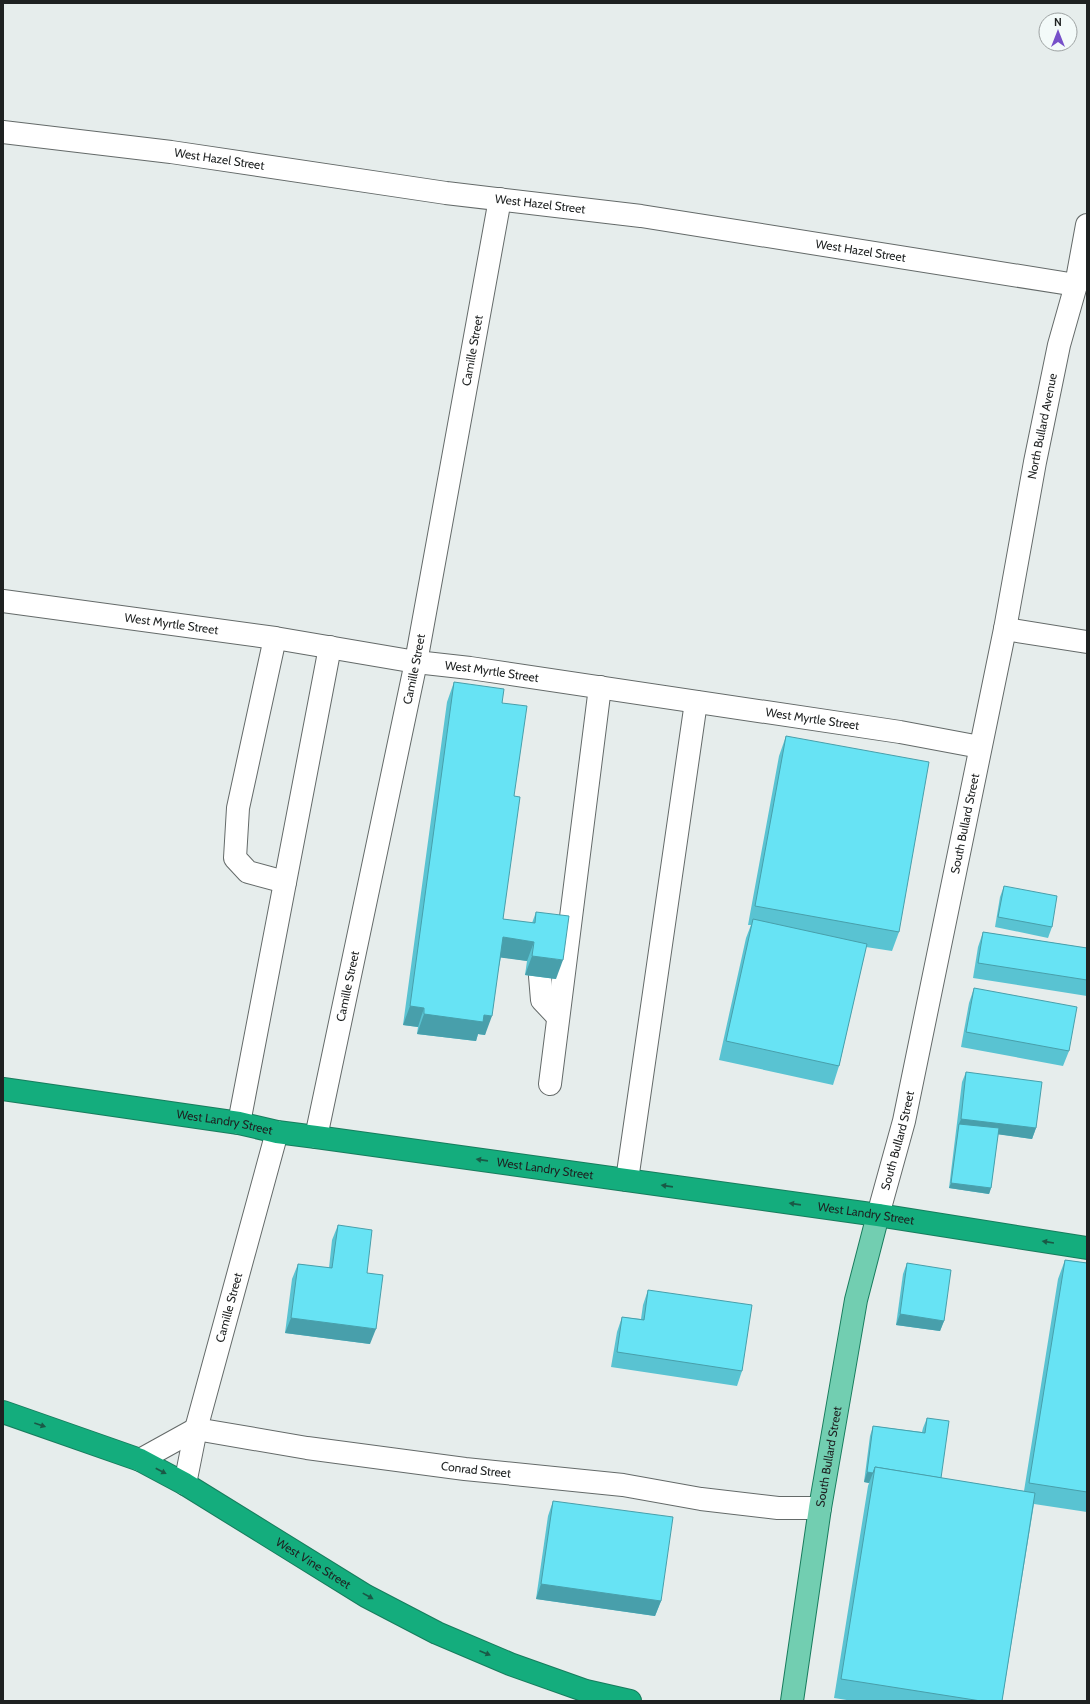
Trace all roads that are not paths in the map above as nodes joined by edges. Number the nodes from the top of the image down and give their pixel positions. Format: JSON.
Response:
{"nodes":[{"id":1,"x":3,"y":132,"type":"edge"},
{"id":2,"x":500,"y":199,"type":"junction"},
{"id":3,"x":1087,"y":225,"type":"edge"},
{"id":4,"x":1076,"y":285,"type":"junction"},
{"id":5,"x":3,"y":601,"type":"edge"},
{"id":6,"x":1005,"y":629,"type":"junction"},
{"id":7,"x":275,"y":638,"type":"junction"},
{"id":8,"x":1087,"y":642,"type":"edge"},
{"id":9,"x":330,"y":647,"type":"junction"},
{"id":10,"x":416,"y":662,"type":"junction"},
{"id":11,"x":600,"y":687,"type":"junction"},
{"id":12,"x":696,"y":702,"type":"junction"},
{"id":13,"x":980,"y":747,"type":"junction"},
{"id":14,"x":285,"y":882,"type":"junction"},
{"id":15,"x":572,"y":912,"type":"junction"},
{"id":16,"x":549,"y":928,"type":"edge"},
{"id":17,"x":540,"y":976,"type":"edge"},
{"id":18,"x":558,"y":1017,"type":"junction"},
{"id":19,"x":550,"y":1084,"type":"dead end"},
{"id":20,"x":3,"y":1089,"type":"edge"},
{"id":21,"x":239,"y":1123,"type":"junction"},
{"id":22,"x":277,"y":1132,"type":"junction"},
{"id":23,"x":316,"y":1137,"type":"junction"},
{"id":24,"x":627,"y":1180,"type":"junction"},
{"id":25,"x":878,"y":1215,"type":"junction"},
{"id":26,"x":1087,"y":1248,"type":"edge"},
{"id":27,"x":3,"y":1412,"type":"edge"},
{"id":28,"x":196,"y":1429,"type":"junction"},
{"id":29,"x":140,"y":1460,"type":"junction"},
{"id":30,"x":185,"y":1484,"type":"junction"},
{"id":31,"x":820,"y":1508,"type":"junction"},
{"id":32,"x":630,"y":1701,"type":"edge"},
{"id":33,"x":792,"y":1701,"type":"edge"}],
"edges":[{"from":1,"to":2,"type":"street","name":"West Hazel Street"},
{"from":2,"to":4,"type":"street","name":"West Hazel Street"},
{"from":2,"to":10,"type":"street","name":"Camille Street"},
{"from":3,"to":4,"type":"street","name":"North Bullard Avenue"},
{"from":4,"to":6,"type":"street","name":"North Bullard Avenue"},
{"from":5,"to":7,"type":"street","name":"West Myrtle Street"},
{"from":6,"to":8,"type":"street"},
{"from":6,"to":13,"type":"street","name":"South Bullard Street"},
{"from":7,"to":9,"type":"street","name":"West Myrtle Street"},
{"from":7,"to":14,"type":"street"},
{"from":9,"to":10,"type":"street","name":"West Myrtle Street"},
{"from":9,"to":14,"type":"street"},
{"from":10,"to":11,"type":"street","name":"West Myrtle Street"},
{"from":10,"to":23,"type":"street","name":"Camille Street"},
{"from":11,"to":12,"type":"street","name":"West Myrtle Street"},
{"from":11,"to":15,"type":"street"},
{"from":12,"to":13,"type":"street","name":"West Myrtle Street"},
{"from":12,"to":24,"type":"street"},
{"from":13,"to":25,"type":"street","name":"South Bullard Street"},
{"from":14,"to":21,"type":"street"},
{"from":15,"to":16,"type":"street"},
{"from":15,"to":18,"type":"street"},
{"from":17,"to":18,"type":"street"},
{"from":18,"to":19,"type":"street"},
{"from":20,"to":21,"type":"highway","name":"West Landry Street"},
{"from":21,"to":22,"type":"highway","name":"West Landry Street"},
{"from":22,"to":23,"type":"highway","name":"West Landry Street"},
{"from":22,"to":28,"type":"street","name":"Camille Street"},
{"from":24,"to":23,"type":"highway","name":"West Landry Street","one_way":true},
{"from":25,"to":24,"type":"highway","name":"West Landry Street","one_way":true},
{"from":26,"to":25,"type":"highway","name":"West Landry Street","one_way":true},
{"from":25,"to":31,"type":"main road","name":"South Bullard Street"},
{"from":27,"to":29,"type":"highway","name":"West Vine Street","one_way":true},
{"from":28,"to":29,"type":"street"},
{"from":28,"to":30,"type":"street","name":"Camille Street"},
{"from":28,"to":31,"type":"street","name":"Conrad Street"},
{"from":29,"to":30,"type":"highway","name":"West Vine Street","one_way":true},
{"from":30,"to":32,"type":"highway","name":"West Vine Street","one_way":true},
{"from":31,"to":33,"type":"main road","name":"South Bullard Street"}]}
